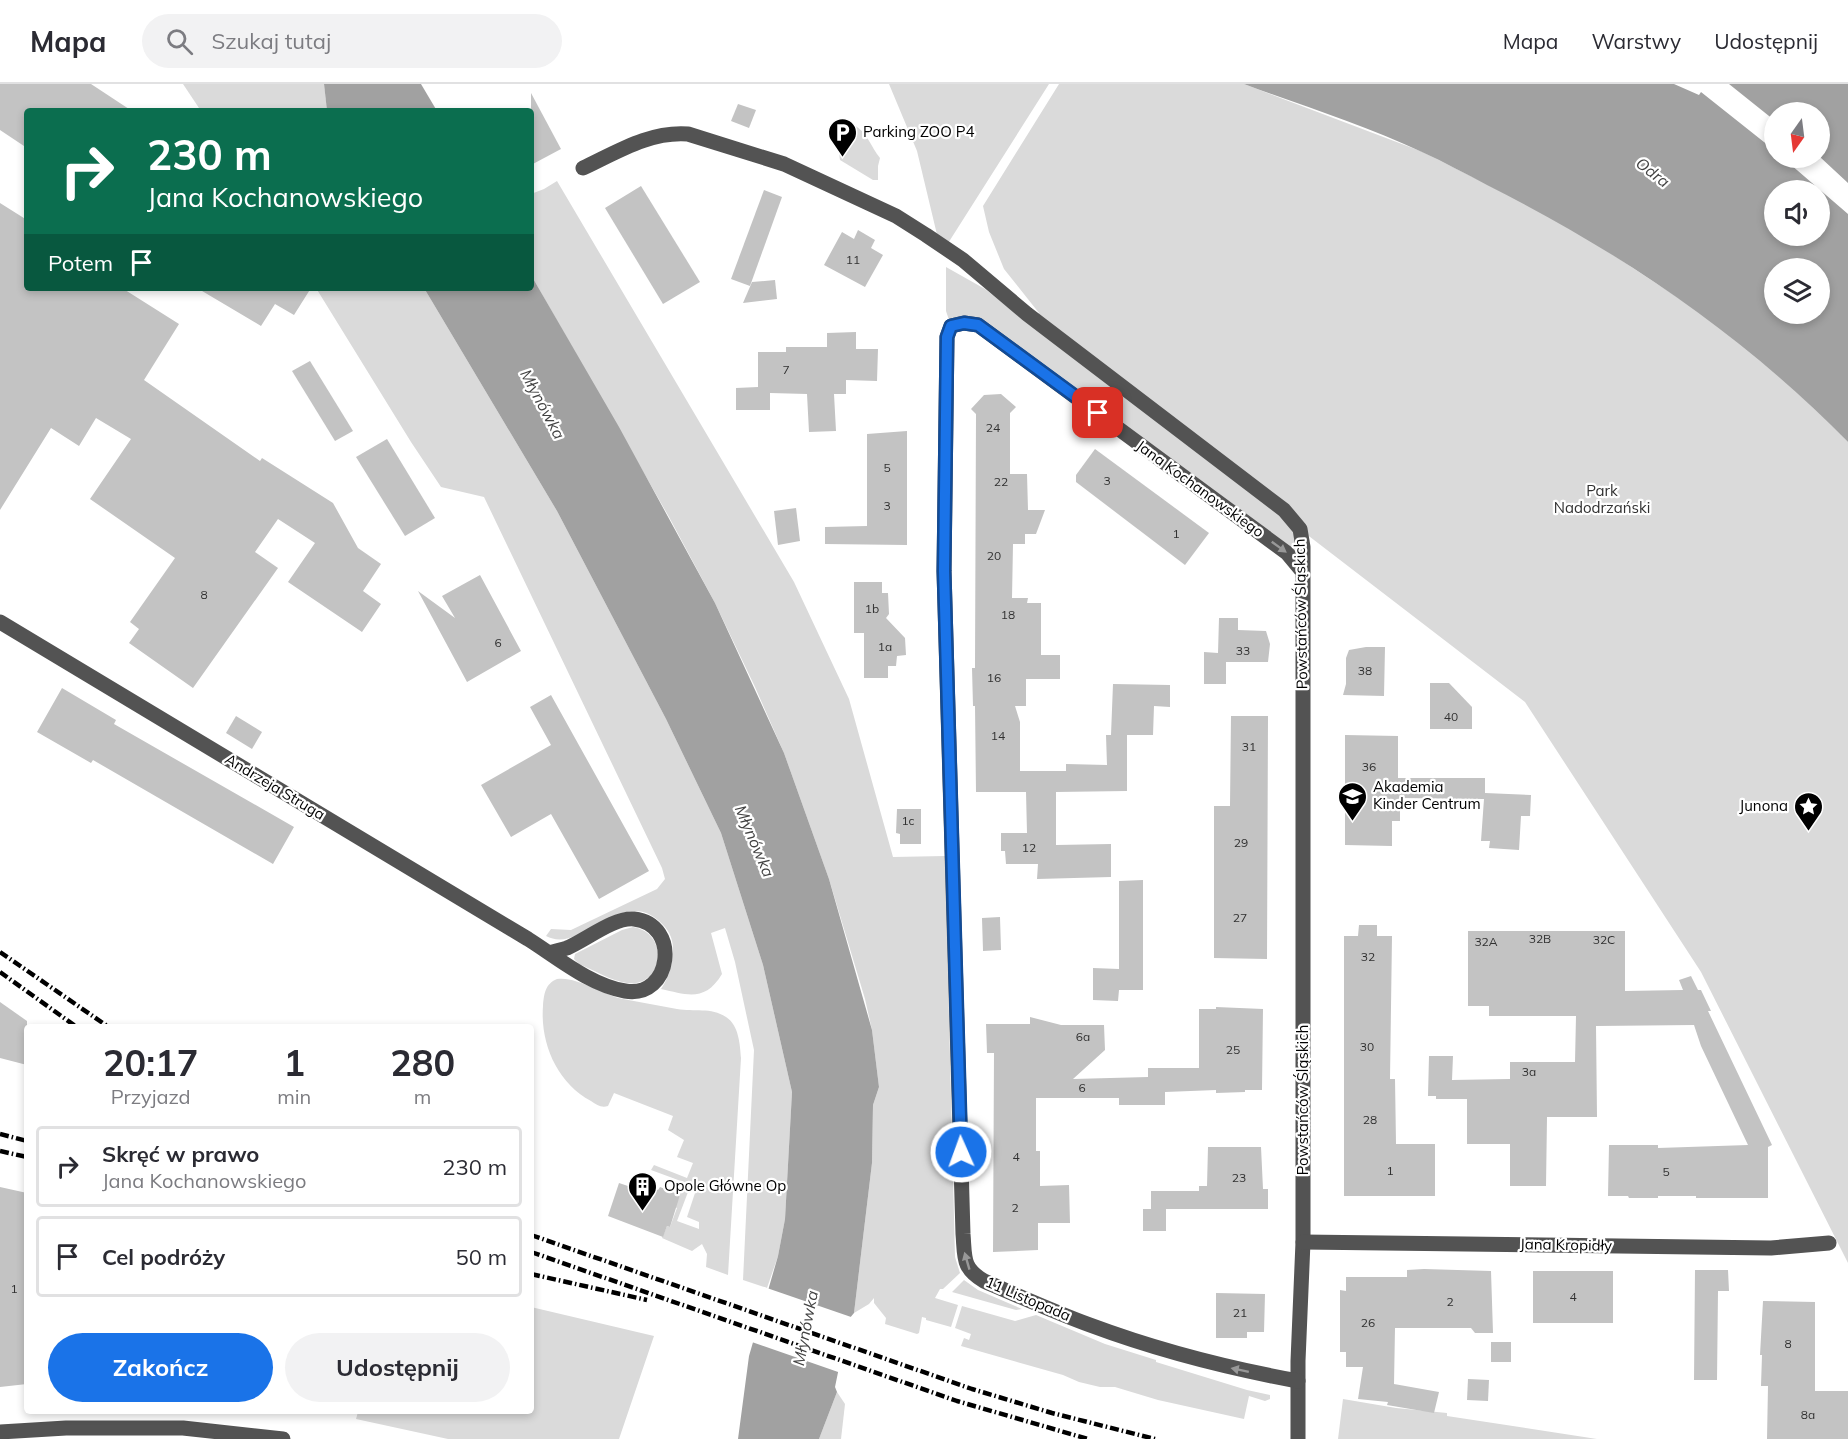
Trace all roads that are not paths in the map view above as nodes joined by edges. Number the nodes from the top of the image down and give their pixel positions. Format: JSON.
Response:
{"nodes":[{"id":1,"x":584,"y":168,"type":"dead end"},
{"id":2,"x":978,"y":325,"type":"joint"},
{"id":3,"x":1302,"y":571,"type":"junction"},
{"id":4,"x":0,"y":622,"type":"edge"},
{"id":5,"x":549,"y":953,"type":"junction"},
{"id":6,"x":1303,"y":1242,"type":"junction"},
{"id":7,"x":1829,"y":1243,"type":"dead end"},
{"id":8,"x":1298,"y":1381,"type":"junction"},
{"id":9,"x":0,"y":1432,"type":"edge"},
{"id":10,"x":283,"y":1439,"type":"edge"},
{"id":11,"x":1298,"y":1439,"type":"edge"}],
"edges":[{"from":1,"to":3,"type":"street","name":"Powstańców Śląskich"},
{"from":2,"to":3,"type":"street","name":"Jana Kochanowskiego","one_way":true},
{"from":8,"to":2,"type":"street","name":"11 Listopada","one_way":true},
{"from":3,"to":6,"type":"street","name":"Powstańców Śląskich"},
{"from":4,"to":5,"type":"street","name":"Andrzeja Struga"},
{"from":5,"to":5,"type":"street","name":"Andrzeja Struga"},
{"from":6,"to":7,"type":"street","name":"Jana Kropidły"},
{"from":6,"to":8,"type":"street","name":"Powstańców Śląskich"},
{"from":8,"to":11,"type":"street","name":"Powstańców Śląskich"},
{"from":9,"to":10,"type":"street"}]}
